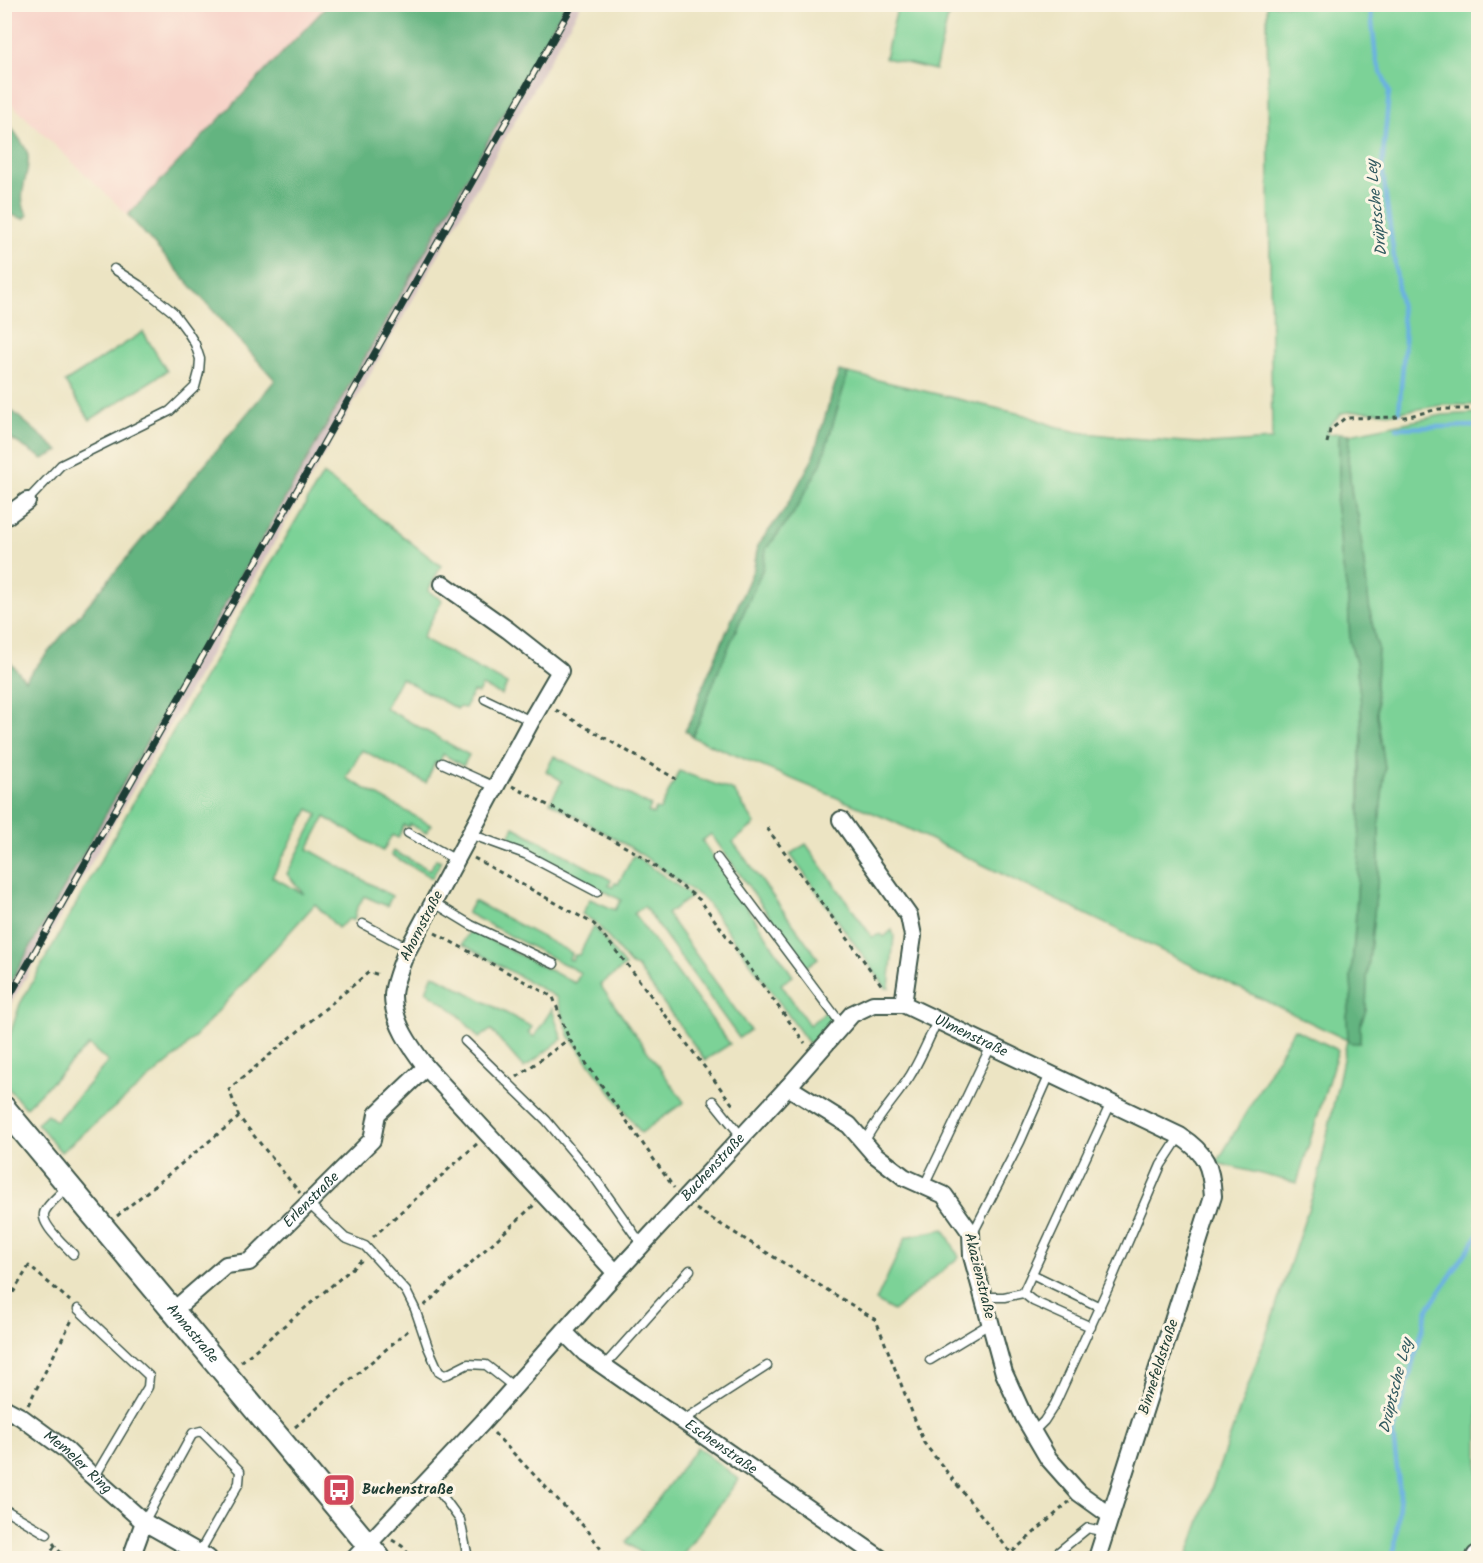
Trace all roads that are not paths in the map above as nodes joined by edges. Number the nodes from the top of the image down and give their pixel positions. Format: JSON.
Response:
{"nodes":[{"id":1,"x":114,"y":269,"type":"dead end"},
{"id":2,"x":27,"y":501,"type":"joint"},
{"id":3,"x":4,"y":518,"type":"edge"},
{"id":4,"x":443,"y":584,"type":"dead end"},
{"id":5,"x":485,"y":699,"type":"dead end"},
{"id":6,"x":531,"y":721,"type":"junction"},
{"id":7,"x":442,"y":763,"type":"dead end"},
{"id":8,"x":497,"y":783,"type":"junction"},
{"id":9,"x":841,"y":820,"type":"dead end"},
{"id":10,"x":408,"y":833,"type":"dead end"},
{"id":11,"x":470,"y":834,"type":"junction"},
{"id":12,"x":458,"y":855,"type":"junction"},
{"id":13,"x":717,"y":858,"type":"dead end"},
{"id":14,"x":597,"y":892,"type":"dead end"},
{"id":15,"x":433,"y":902,"type":"junction"},
{"id":16,"x":363,"y":924,"type":"dead end"},
{"id":17,"x":408,"y":948,"type":"junction"},
{"id":18,"x":554,"y":964,"type":"dead end"},
{"id":19,"x":903,"y":1004,"type":"junction"},
{"id":20,"x":938,"y":1021,"type":"junction"},
{"id":21,"x":842,"y":1025,"type":"junction"},
{"id":22,"x":465,"y":1041,"type":"dead end"},
{"id":23,"x":991,"y":1046,"type":"junction"},
{"id":24,"x":426,"y":1067,"type":"junction"},
{"id":25,"x":1050,"y":1074,"type":"junction"},
{"id":26,"x":788,"y":1087,"type":"junction"},
{"id":27,"x":713,"y":1101,"type":"dead end"},
{"id":28,"x":1111,"y":1102,"type":"junction"},
{"id":29,"x":4,"y":1108,"type":"edge"},
{"id":30,"x":746,"y":1132,"type":"junction"},
{"id":31,"x":1180,"y":1136,"type":"junction"},
{"id":32,"x":864,"y":1143,"type":"junction"},
{"id":33,"x":1211,"y":1174,"type":"joint"},
{"id":34,"x":69,"y":1185,"type":"junction"},
{"id":35,"x":924,"y":1186,"type":"junction"},
{"id":36,"x":308,"y":1203,"type":"junction"},
{"id":37,"x":971,"y":1237,"type":"junction"},
{"id":38,"x":642,"y":1245,"type":"junction"},
{"id":39,"x":73,"y":1254,"type":"dead end"},
{"id":40,"x":690,"y":1270,"type":"dead end"},
{"id":41,"x":616,"y":1273,"type":"junction"},
{"id":42,"x":1032,"y":1274,"type":"junction"},
{"id":43,"x":1023,"y":1293,"type":"junction"},
{"id":44,"x":984,"y":1296,"type":"junction"},
{"id":45,"x":1100,"y":1307,"type":"junction"},
{"id":46,"x":78,"y":1309,"type":"road end"},
{"id":47,"x":174,"y":1310,"type":"junction"},
{"id":48,"x":991,"y":1323,"type":"junction"},
{"id":49,"x":1091,"y":1327,"type":"junction"},
{"id":50,"x":564,"y":1332,"type":"junction"},
{"id":51,"x":930,"y":1360,"type":"dead end"},
{"id":52,"x":604,"y":1366,"type":"junction"},
{"id":53,"x":767,"y":1366,"type":"dead end"},
{"id":54,"x":514,"y":1387,"type":"junction"},
{"id":55,"x":4,"y":1408,"type":"edge"},
{"id":56,"x":682,"y":1421,"type":"junction"},
{"id":57,"x":1033,"y":1432,"type":"junction"},
{"id":58,"x":94,"y":1478,"type":"junction"},
{"id":59,"x":430,"y":1479,"type":"junction"},
{"id":60,"x":4,"y":1509,"type":"edge"},
{"id":61,"x":1111,"y":1516,"type":"junction"},
{"id":62,"x":144,"y":1522,"type":"junction"},
{"id":63,"x":1106,"y":1532,"type":"junction"},
{"id":64,"x":47,"y":1534,"type":"road end"},
{"id":65,"x":367,"y":1554,"type":"edge"},
{"id":66,"x":203,"y":1556,"type":"edge"},
{"id":67,"x":131,"y":1558,"type":"edge"},
{"id":68,"x":468,"y":1558,"type":"edge"},
{"id":69,"x":880,"y":1558,"type":"edge"},
{"id":70,"x":1051,"y":1558,"type":"edge"},
{"id":71,"x":1097,"y":1558,"type":"edge"}],
"edges":[{"from":1,"to":2,"type":"lane"},
{"from":2,"to":3,"type":"street"},
{"from":4,"to":6,"type":"street","name":"Ahornstraße"},
{"from":5,"to":6,"type":"lane"},
{"from":6,"to":8,"type":"street","name":"Ahornstraße"},
{"from":7,"to":8,"type":"lane"},
{"from":8,"to":11,"type":"street","name":"Ahornstraße"},
{"from":9,"to":19,"type":"street"},
{"from":10,"to":12,"type":"lane"},
{"from":11,"to":12,"type":"street","name":"Ahornstraße"},
{"from":11,"to":14,"type":"lane"},
{"from":12,"to":15,"type":"street","name":"Ahornstraße"},
{"from":13,"to":21,"type":"lane"},
{"from":15,"to":17,"type":"street","name":"Ahornstraße"},
{"from":15,"to":18,"type":"lane"},
{"from":16,"to":17,"type":"lane"},
{"from":17,"to":24,"type":"street","name":"Ahornstraße"},
{"from":19,"to":20,"type":"street","name":"Ulmenstraße"},
{"from":19,"to":21,"type":"street","name":"Buchenstraße"},
{"from":20,"to":23,"type":"street","name":"Ulmenstraße"},
{"from":20,"to":32,"type":"lane"},
{"from":21,"to":26,"type":"street","name":"Buchenstraße"},
{"from":22,"to":38,"type":"lane"},
{"from":23,"to":25,"type":"street","name":"Ulmenstraße"},
{"from":23,"to":35,"type":"lane"},
{"from":24,"to":36,"type":"street","name":"Erlenstraße"},
{"from":24,"to":41,"type":"street","name":"Ahornstraße"},
{"from":25,"to":28,"type":"street","name":"Ulmenstraße"},
{"from":25,"to":37,"type":"lane"},
{"from":26,"to":30,"type":"street","name":"Buchenstraße"},
{"from":26,"to":32,"type":"street","name":"Akazienstraße"},
{"from":27,"to":30,"type":"lane"},
{"from":28,"to":31,"type":"street","name":"Ulmenstraße"},
{"from":28,"to":42,"type":"lane"},
{"from":29,"to":34,"type":"street","name":"Annastraße"},
{"from":30,"to":38,"type":"street","name":"Buchenstraße"},
{"from":31,"to":33,"type":"street","name":"Ulmenstraße"},
{"from":31,"to":45,"type":"lane"},
{"from":32,"to":35,"type":"street","name":"Akazienstraße"},
{"from":33,"to":61,"type":"street","name":"Binnefeldstraße"},
{"from":34,"to":39,"type":"lane"},
{"from":34,"to":47,"type":"street","name":"Annastraße"},
{"from":35,"to":37,"type":"street","name":"Akazienstraße"},
{"from":36,"to":47,"type":"street","name":"Erlenstraße"},
{"from":36,"to":54,"type":"lane"},
{"from":37,"to":44,"type":"street","name":"Akazienstraße"},
{"from":38,"to":41,"type":"street","name":"Buchenstraße"},
{"from":40,"to":52,"type":"lane"},
{"from":41,"to":50,"type":"street","name":"Buchenstraße"},
{"from":42,"to":43,"type":"lane"},
{"from":42,"to":45,"type":"lane"},
{"from":43,"to":44,"type":"lane"},
{"from":43,"to":49,"type":"lane"},
{"from":44,"to":48,"type":"street","name":"Akazienstraße"},
{"from":45,"to":49,"type":"lane"},
{"from":46,"to":58,"type":"lane"},
{"from":47,"to":65,"type":"street","name":"Annastraße"},
{"from":48,"to":51,"type":"lane"},
{"from":48,"to":57,"type":"street","name":"Akazienstraße"},
{"from":49,"to":57,"type":"lane"},
{"from":50,"to":52,"type":"street","name":"Eschenstraße"},
{"from":50,"to":54,"type":"street","name":"Buchenstraße"},
{"from":52,"to":56,"type":"street","name":"Eschenstraße"},
{"from":53,"to":56,"type":"lane"},
{"from":54,"to":59,"type":"street","name":"Buchenstraße"},
{"from":55,"to":58,"type":"street","name":"Memeler Ring"},
{"from":56,"to":69,"type":"street","name":"Eschenstraße"},
{"from":57,"to":61,"type":"street","name":"Akazienstraße"},
{"from":58,"to":62,"type":"street","name":"Memeler Ring"},
{"from":59,"to":65,"type":"street","name":"Buchenstraße"},
{"from":59,"to":68,"type":"lane"},
{"from":60,"to":64,"type":"lane"},
{"from":61,"to":63,"type":"street","name":"Binnefeldstraße"},
{"from":62,"to":66,"type":"street","name":"Memeler Ring"},
{"from":62,"to":66,"type":"lane"},
{"from":62,"to":67,"type":"street"},
{"from":63,"to":70,"type":"lane"},
{"from":63,"to":71,"type":"street","name":"Binnefeldstraße"}]}
